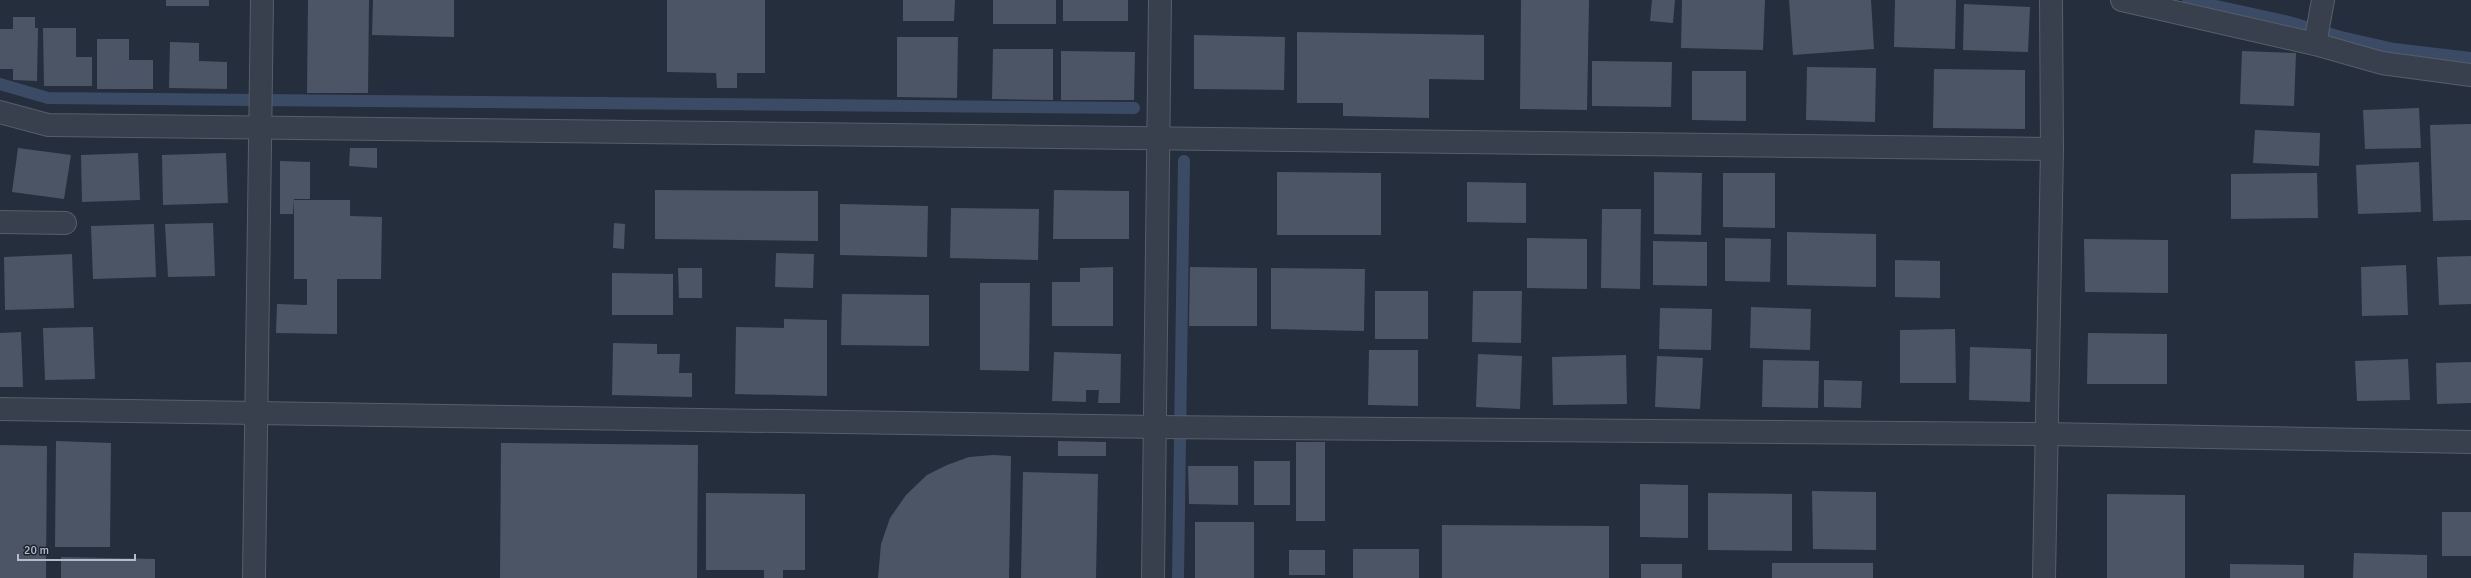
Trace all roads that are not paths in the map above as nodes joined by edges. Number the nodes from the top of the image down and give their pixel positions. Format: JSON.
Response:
{"nodes":[{"id":1,"x":262,"y":0,"type":"edge"},
{"id":2,"x":1160,"y":0,"type":"edge"},
{"id":3,"x":2051,"y":0,"type":"edge"},
{"id":4,"x":2122,"y":0,"type":"edge"},
{"id":5,"x":2323,"y":0,"type":"edge"},
{"id":6,"x":2317,"y":35,"type":"junction"},
{"id":7,"x":2471,"y":75,"type":"edge"},
{"id":8,"x":261,"y":110,"type":"junction"},
{"id":9,"x":0,"y":112,"type":"edge"},
{"id":10,"x":1158,"y":137,"type":"junction"},
{"id":11,"x":2052,"y":150,"type":"junction"},
{"id":12,"x":0,"y":222,"type":"edge"},
{"id":13,"x":65,"y":223,"type":"dead end"},
{"id":14,"x":0,"y":409,"type":"edge"},
{"id":15,"x":256,"y":413,"type":"junction"},
{"id":16,"x":1170,"y":427,"type":"junction"},
{"id":17,"x":2047,"y":434,"type":"junction"},
{"id":18,"x":2471,"y":442,"type":"edge"},
{"id":19,"x":254,"y":578,"type":"edge"},
{"id":20,"x":1153,"y":578,"type":"edge"},
{"id":21,"x":2044,"y":578,"type":"edge"}],
"edges":[{"from":1,"to":8,"type":"street"},
{"from":2,"to":10,"type":"street"},
{"from":3,"to":11,"type":"street"},
{"from":4,"to":6,"type":"street"},
{"from":5,"to":6,"type":"street"},
{"from":6,"to":7,"type":"street"},
{"from":8,"to":9,"type":"street"},
{"from":8,"to":10,"type":"street"},
{"from":8,"to":15,"type":"street"},
{"from":10,"to":11,"type":"street"},
{"from":10,"to":16,"type":"street"},
{"from":11,"to":17,"type":"street"},
{"from":12,"to":13,"type":"street"},
{"from":14,"to":15,"type":"street"},
{"from":15,"to":16,"type":"street"},
{"from":15,"to":19,"type":"street"},
{"from":16,"to":17,"type":"street"},
{"from":16,"to":20,"type":"street"},
{"from":17,"to":18,"type":"street"},
{"from":17,"to":21,"type":"street"}]}
